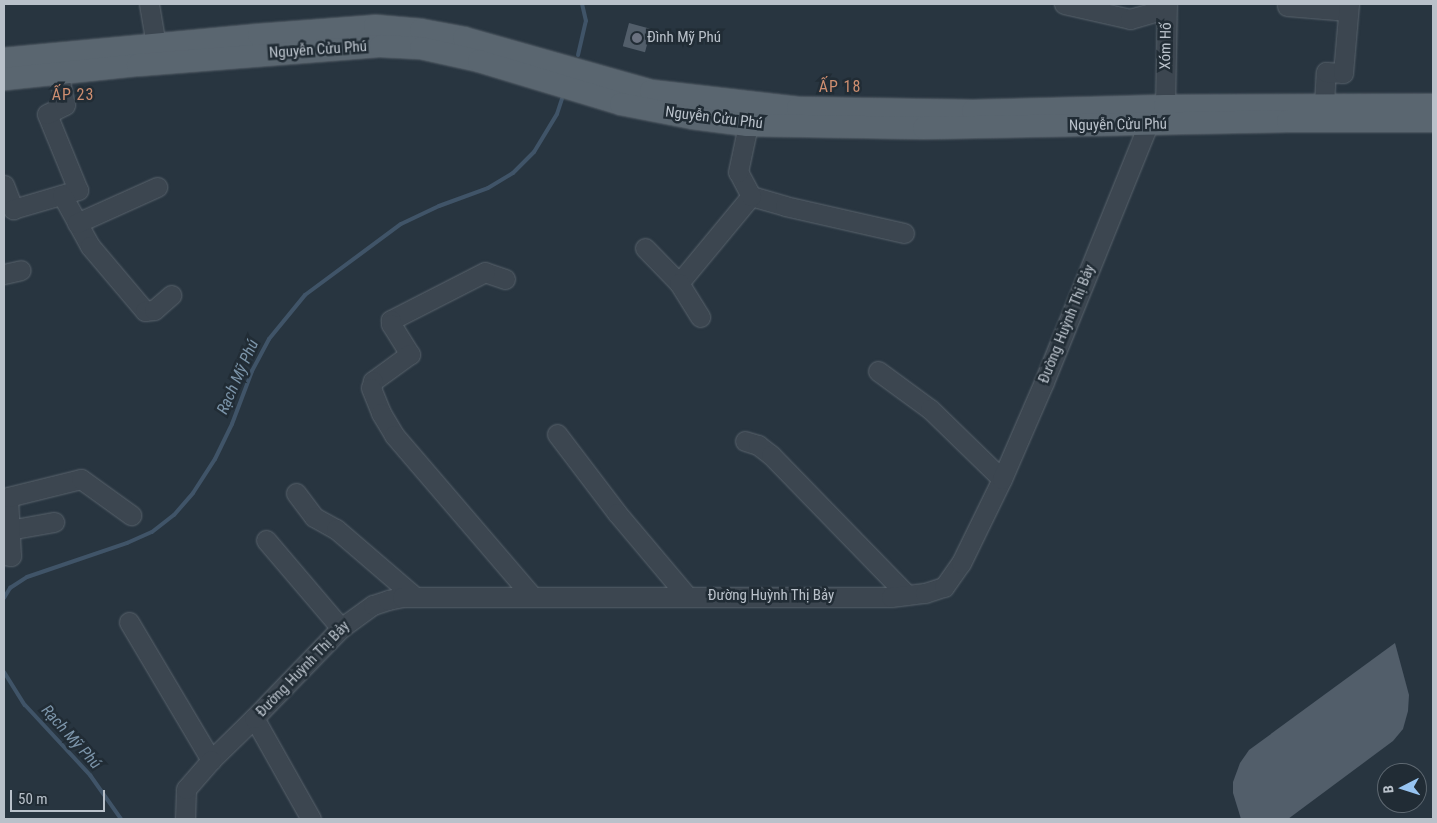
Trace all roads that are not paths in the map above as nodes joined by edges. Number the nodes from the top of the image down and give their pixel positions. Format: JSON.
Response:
{"nodes":[{"id":1,"x":149,"y":4,"type":"edge"},
{"id":2,"x":1064,"y":4,"type":"edge"},
{"id":3,"x":1287,"y":6,"type":"dead end"},
{"id":4,"x":1348,"y":7,"type":"edge"},
{"id":5,"x":1157,"y":9,"type":"edge"},
{"id":6,"x":156,"y":45,"type":"junction"},
{"id":7,"x":4,"y":59,"type":"edge"},
{"id":8,"x":58,"y":73,"type":"junction"},
{"id":9,"x":4,"y":78,"type":"edge"},
{"id":10,"x":1324,"y":105,"type":"junction"},
{"id":11,"x":1433,"y":105,"type":"edge"},
{"id":12,"x":1165,"y":106,"type":"junction"},
{"id":13,"x":1433,"y":120,"type":"edge"},
{"id":14,"x":748,"y":125,"type":"junction"},
{"id":15,"x":1148,"y":125,"type":"junction"},
{"id":16,"x":4,"y":185,"type":"edge"},
{"id":17,"x":157,"y":187,"type":"dead end"},
{"id":18,"x":62,"y":195,"type":"junction"},
{"id":19,"x":752,"y":196,"type":"junction"},
{"id":20,"x":76,"y":223,"type":"junction"},
{"id":21,"x":904,"y":233,"type":"dead end"},
{"id":22,"x":645,"y":248,"type":"dead end"},
{"id":23,"x":505,"y":279,"type":"dead end"},
{"id":24,"x":679,"y":283,"type":"junction"},
{"id":25,"x":171,"y":295,"type":"dead end"},
{"id":26,"x":700,"y":317,"type":"dead end"},
{"id":27,"x":878,"y":371,"type":"dead end"},
{"id":28,"x":556,"y":434,"type":"dead end"},
{"id":29,"x":745,"y":441,"type":"dead end"},
{"id":30,"x":1002,"y":479,"type":"junction"},
{"id":31,"x":296,"y":493,"type":"dead end"},
{"id":32,"x":131,"y":514,"type":"dead end"},
{"id":33,"x":54,"y":522,"type":"dead end"},
{"id":34,"x":9,"y":530,"type":"junction"},
{"id":35,"x":266,"y":540,"type":"dead end"},
{"id":36,"x":4,"y":555,"type":"edge"},
{"id":37,"x":906,"y":595,"type":"junction"},
{"id":38,"x":532,"y":596,"type":"junction"},
{"id":39,"x":686,"y":596,"type":"junction"},
{"id":40,"x":415,"y":597,"type":"junction"},
{"id":41,"x":128,"y":622,"type":"dead end"},
{"id":42,"x":340,"y":628,"type":"junction"},
{"id":43,"x":254,"y":718,"type":"junction"},
{"id":44,"x":211,"y":760,"type":"junction"},
{"id":45,"x":185,"y":819,"type":"edge"},
{"id":46,"x":311,"y":819,"type":"edge"}],
"edges":[{"from":1,"to":6,"type":"street"},
{"from":2,"to":5,"type":"street"},
{"from":3,"to":4,"type":"street"},
{"from":4,"to":10,"type":"street"},
{"from":5,"to":12,"type":"street","name":"Xóm Hố"},
{"from":6,"to":7,"type":"main road","name":"Nguyễn Cửu Phú"},
{"from":6,"to":12,"type":"main road","name":"Nguyễn Cửu Phú"},
{"from":8,"to":9,"type":"main road","name":"Nguyễn Cửu Phú"},
{"from":8,"to":14,"type":"main road","name":"Nguyễn Cửu Phú"},
{"from":8,"to":18,"type":"street"},
{"from":10,"to":11,"type":"main road","name":"Nguyễn Cửu Phú"},
{"from":10,"to":12,"type":"main road","name":"Nguyễn Cửu Phú"},
{"from":12,"to":15,"type":"main road"},
{"from":13,"to":15,"type":"main road","name":"Nguyễn Cửu Phú"},
{"from":14,"to":15,"type":"main road","name":"Nguyễn Cửu Phú"},
{"from":14,"to":19,"type":"street"},
{"from":15,"to":30,"type":"street","name":"Đường Huỳnh Thị Bảy"},
{"from":16,"to":18,"type":"street"},
{"from":17,"to":20,"type":"street"},
{"from":18,"to":20,"type":"street"},
{"from":19,"to":21,"type":"street"},
{"from":19,"to":24,"type":"street"},
{"from":20,"to":25,"type":"street"},
{"from":22,"to":24,"type":"street"},
{"from":23,"to":38,"type":"street"},
{"from":24,"to":26,"type":"street"},
{"from":27,"to":30,"type":"street"},
{"from":28,"to":39,"type":"street"},
{"from":29,"to":37,"type":"street"},
{"from":30,"to":37,"type":"street","name":"Đường Huỳnh Thị Bảy"},
{"from":31,"to":40,"type":"street"},
{"from":32,"to":34,"type":"street"},
{"from":33,"to":34,"type":"street"},
{"from":34,"to":36,"type":"street"},
{"from":35,"to":42,"type":"street"},
{"from":37,"to":39,"type":"street","name":"Đường Huỳnh Thị Bảy"},
{"from":38,"to":39,"type":"street","name":"Đường Huỳnh Thị Bảy"},
{"from":38,"to":40,"type":"street","name":"Đường Huỳnh Thị Bảy"},
{"from":40,"to":42,"type":"street","name":"Đường Huỳnh Thị Bảy"},
{"from":41,"to":44,"type":"street"},
{"from":42,"to":43,"type":"street","name":"Đường Huỳnh Thị Bảy"},
{"from":43,"to":44,"type":"street"},
{"from":43,"to":46,"type":"street","name":"Đường Huỳnh Thị Bảy"},
{"from":44,"to":45,"type":"street"}]}
